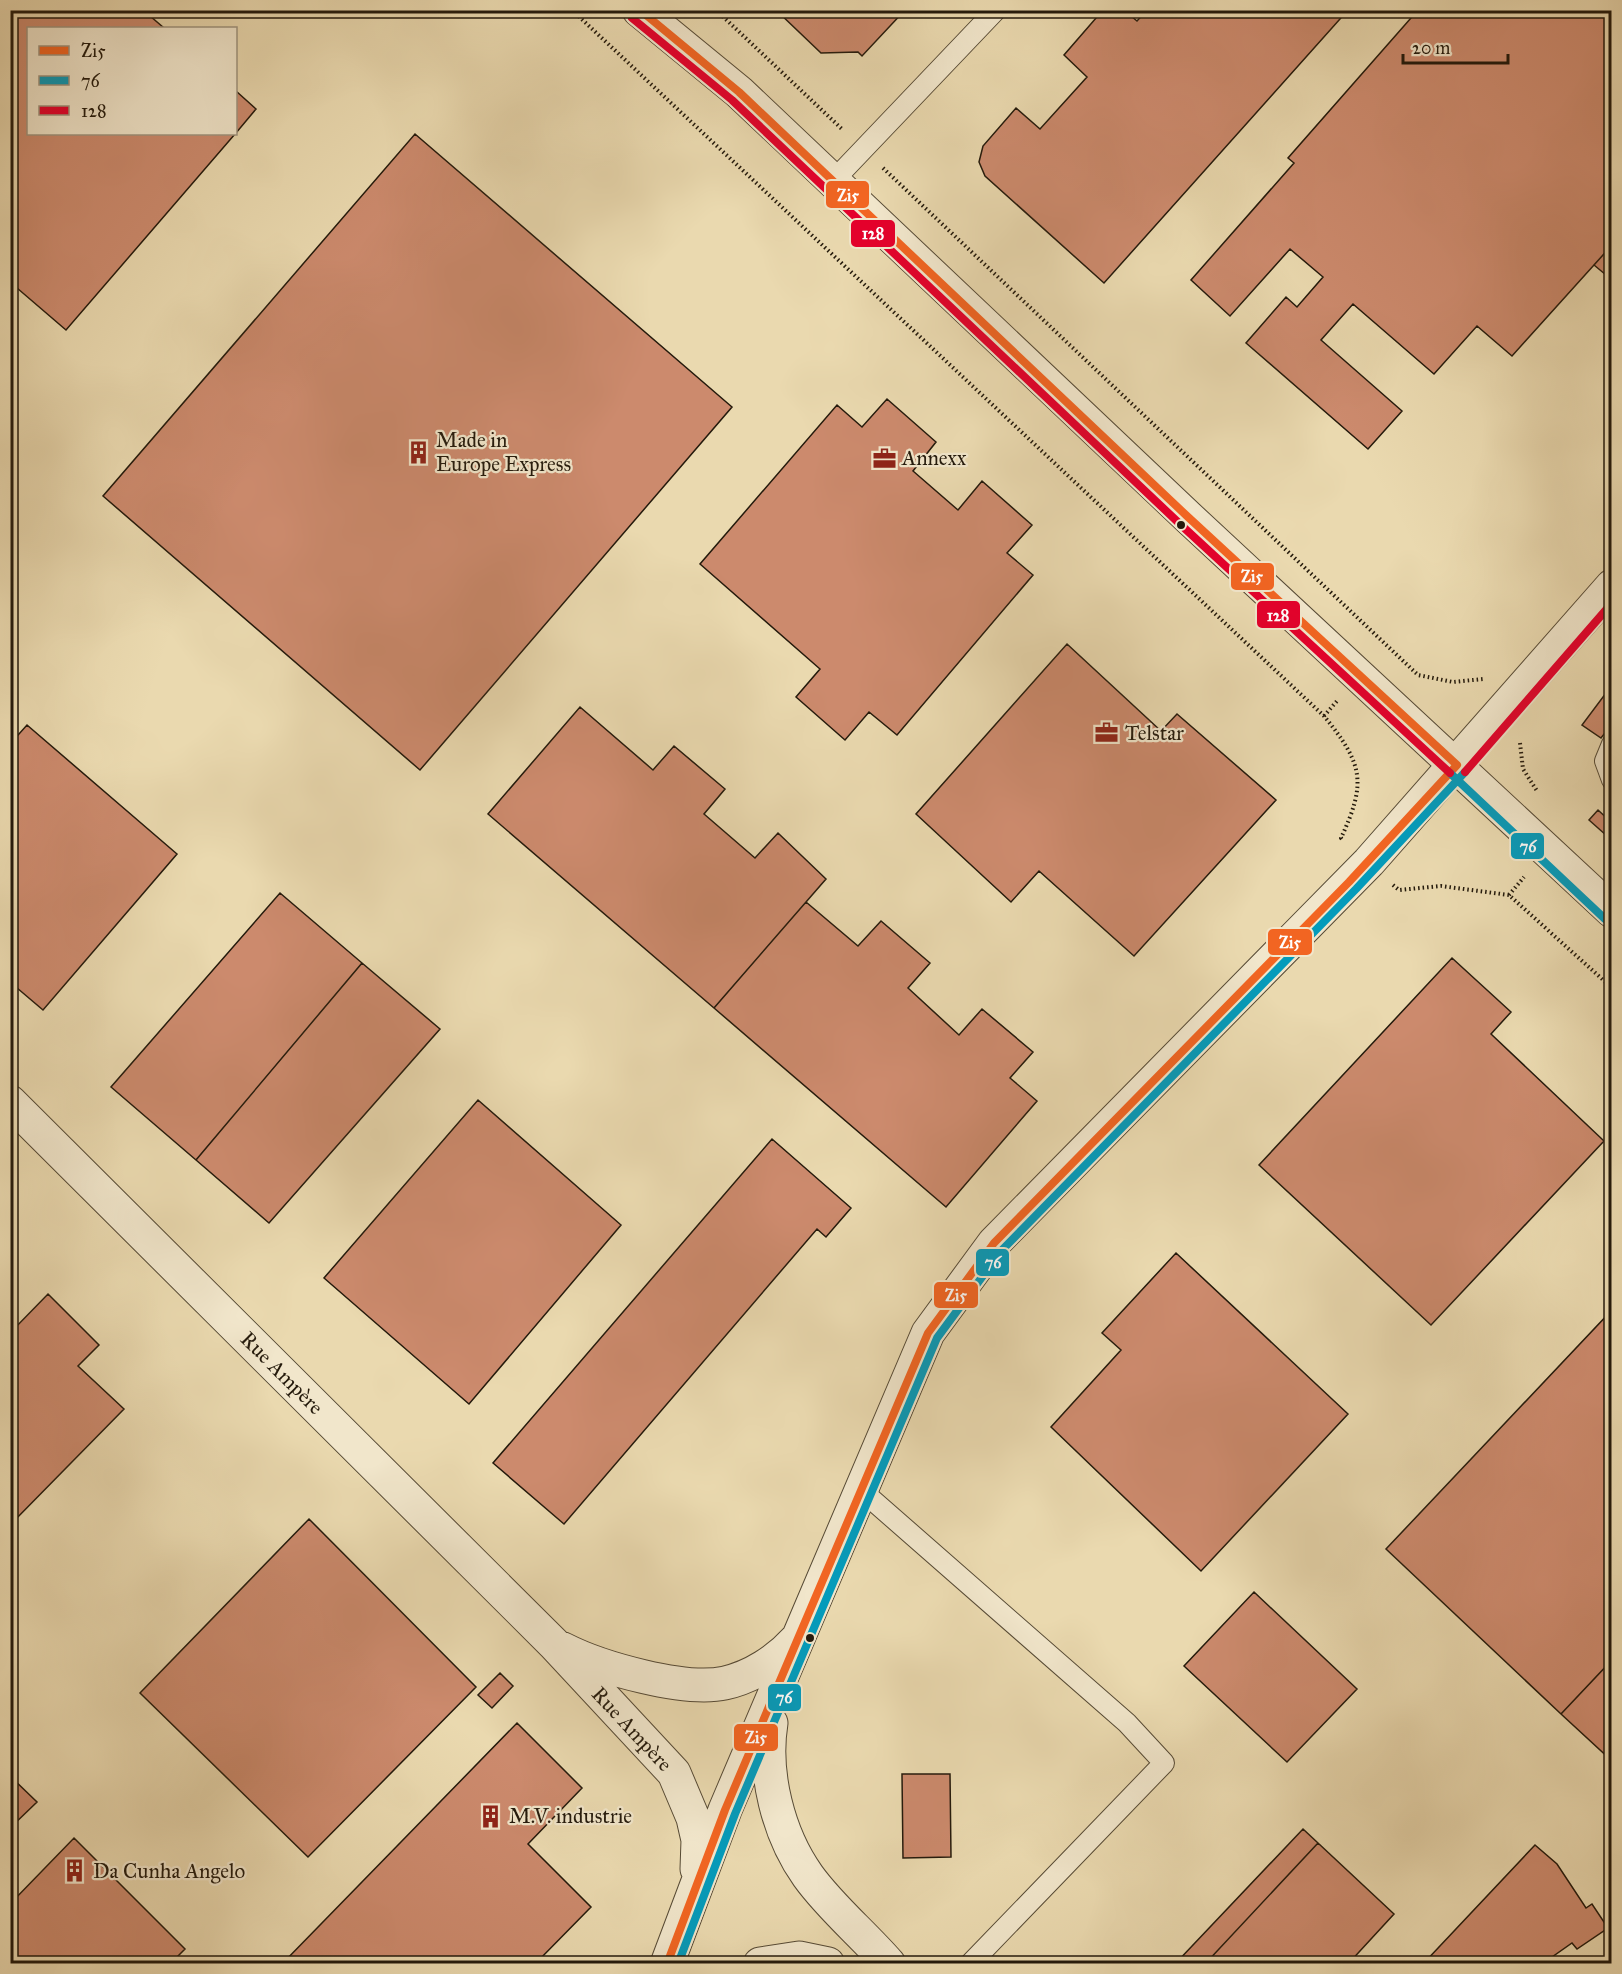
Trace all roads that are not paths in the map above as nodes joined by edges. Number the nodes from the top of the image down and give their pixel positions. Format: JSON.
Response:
{"nodes":[{"id":1,"x":639,"y":10,"type":"edge"},
{"id":2,"x":670,"y":10,"type":"edge"},
{"id":3,"x":996,"y":10,"type":"edge"},
{"id":4,"x":739,"y":92,"type":"junction"},
{"id":5,"x":833,"y":181,"type":"junction"},
{"id":6,"x":1611,"y":586,"type":"edge"},
{"id":7,"x":1611,"y":744,"type":"edge"},
{"id":8,"x":1457,"y":765,"type":"junction"},
{"id":9,"x":1611,"y":780,"type":"edge"},
{"id":10,"x":1611,"y":911,"type":"edge"},
{"id":11,"x":10,"y":1102,"type":"edge"},
{"id":12,"x":861,"y":1490,"type":"junction"},
{"id":13,"x":799,"y":1637,"type":"junction"},
{"id":14,"x":554,"y":1644,"type":"junction"},
{"id":15,"x":776,"y":1694,"type":"junction"},
{"id":16,"x":693,"y":1894,"type":"junction"},
{"id":17,"x":667,"y":1964,"type":"edge"},
{"id":18,"x":760,"y":1964,"type":"edge"},
{"id":19,"x":828,"y":1964,"type":"edge"},
{"id":20,"x":889,"y":1964,"type":"edge"},
{"id":21,"x":970,"y":1964,"type":"edge"}],
"edges":[{"from":1,"to":4,"type":"street"},
{"from":2,"to":4,"type":"street"},
{"from":3,"to":5,"type":"lane"},
{"from":4,"to":5,"type":"street"},
{"from":5,"to":8,"type":"street"},
{"from":6,"to":8,"type":"street"},
{"from":7,"to":9,"type":"lane"},
{"from":8,"to":10,"type":"street"},
{"from":8,"to":12,"type":"street"},
{"from":11,"to":14,"type":"street","name":"Rue Ampère"},
{"from":12,"to":13,"type":"street"},
{"from":12,"to":21,"type":"lane"},
{"from":13,"to":14,"type":"street","name":"Rue Ampère"},
{"from":13,"to":15,"type":"street"},
{"from":14,"to":16,"type":"street","name":"Rue Ampère"},
{"from":15,"to":16,"type":"street"},
{"from":15,"to":20,"type":"street"},
{"from":16,"to":17,"type":"street"},
{"from":18,"to":19,"type":"street"}]}
